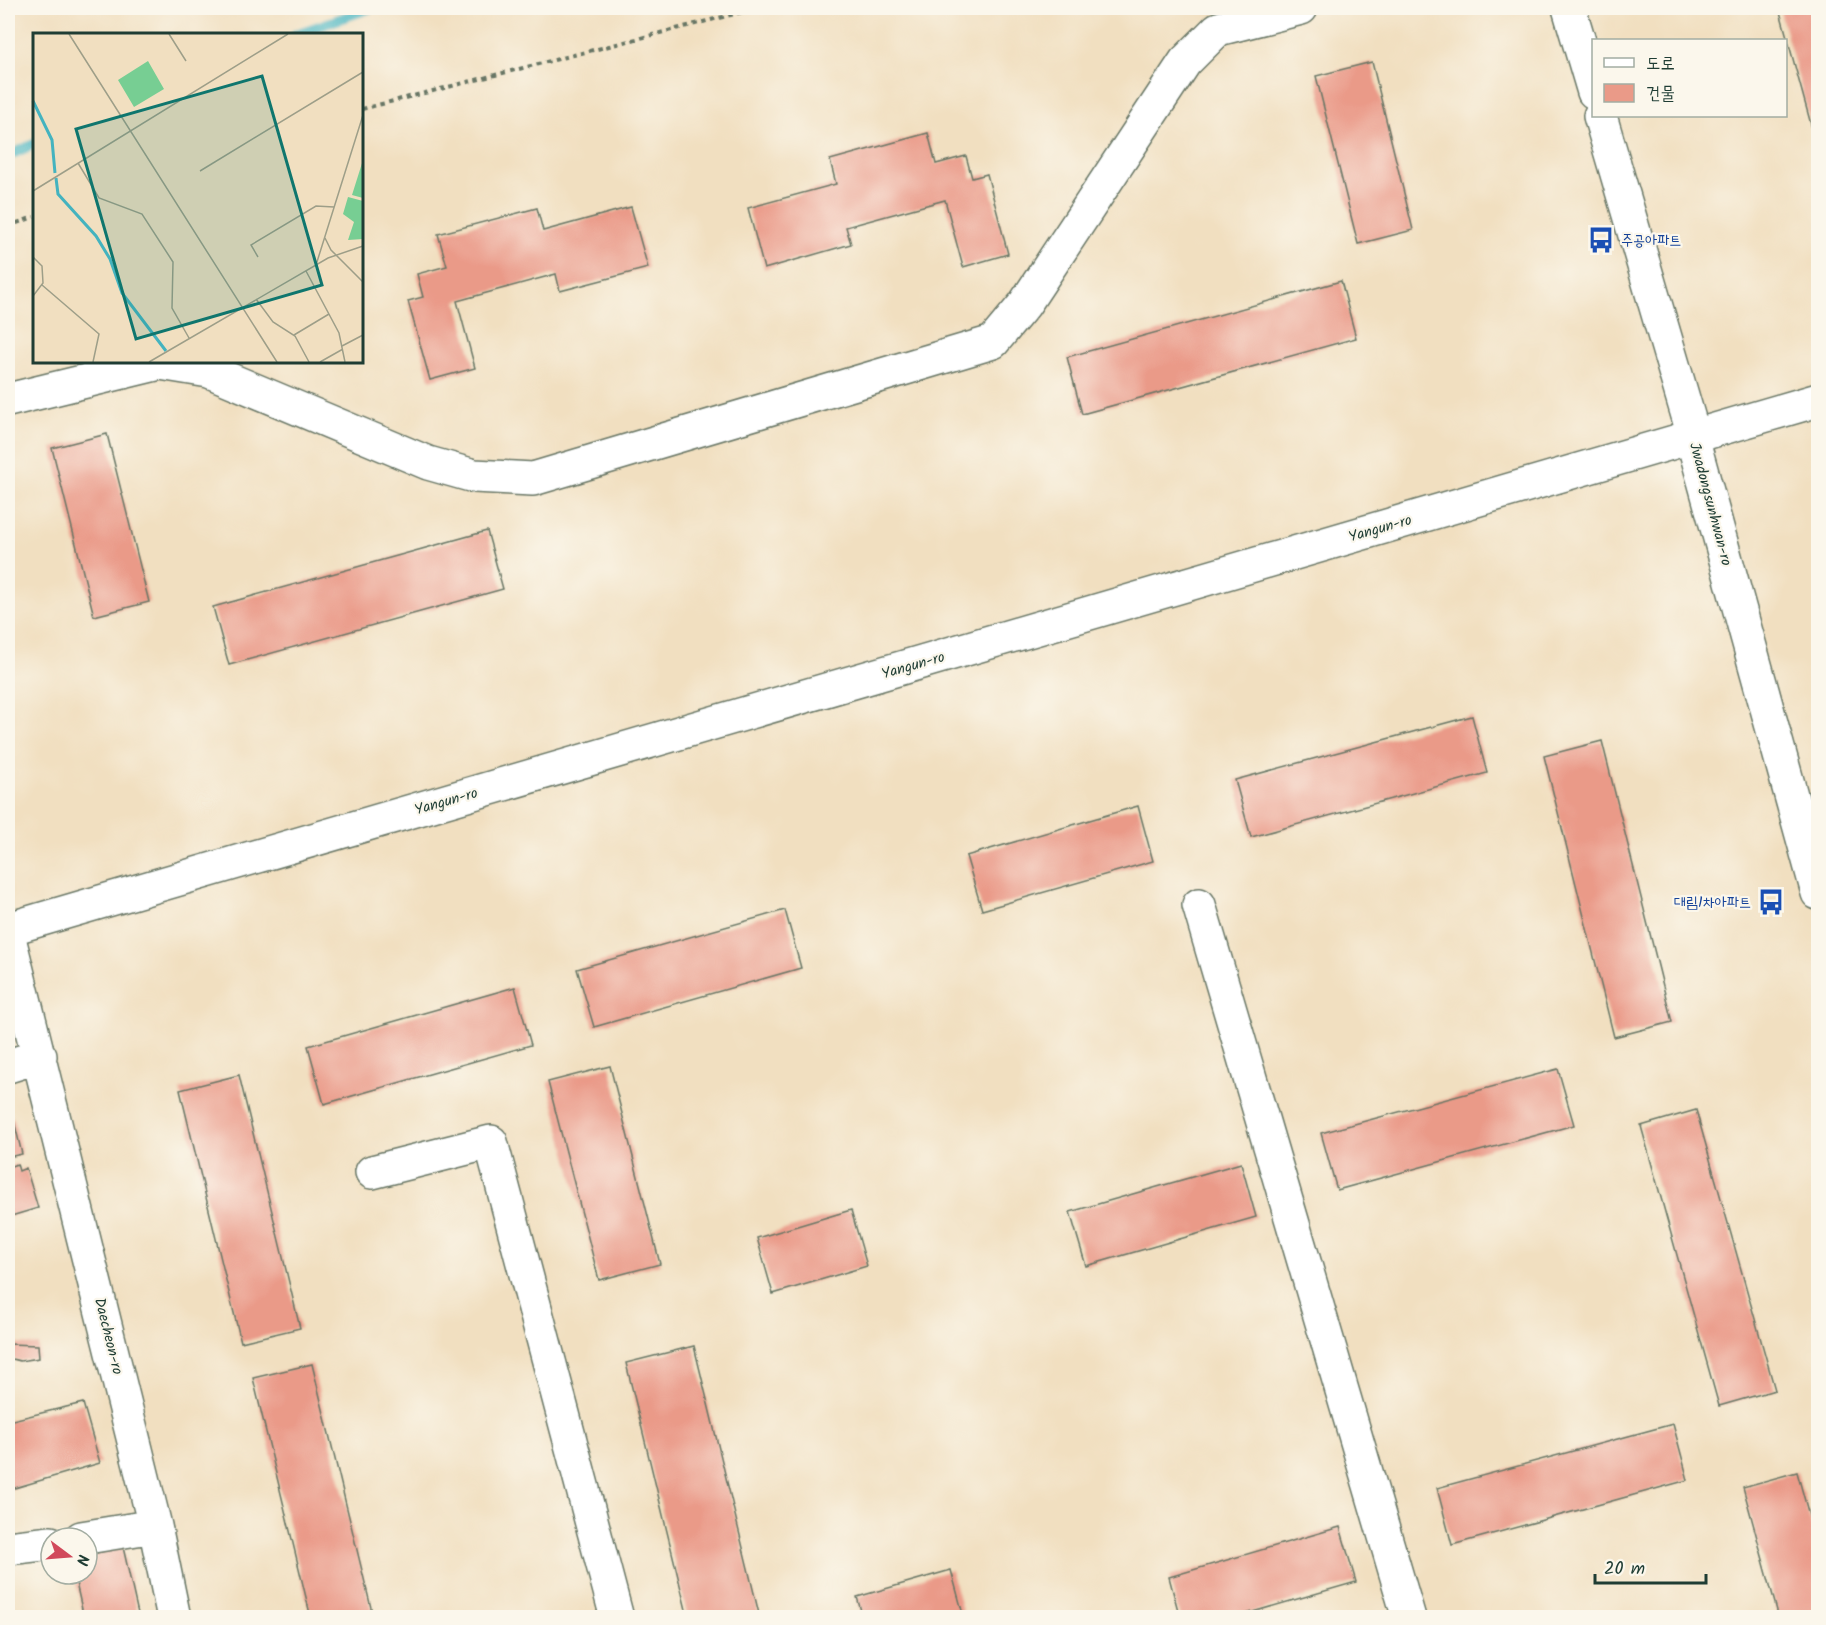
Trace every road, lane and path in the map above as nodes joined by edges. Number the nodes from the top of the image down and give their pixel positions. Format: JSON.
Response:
{"nodes":[{"id":1,"x":758,"y":8,"type":"edge"},
{"id":2,"x":1301,"y":8,"type":"edge"},
{"id":3,"x":1569,"y":8,"type":"edge"},
{"id":4,"x":1592,"y":89,"type":"edge"},
{"id":5,"x":363,"y":109,"type":"edge"},
{"id":6,"x":1600,"y":117,"type":"edge"},
{"id":7,"x":33,"y":217,"type":"edge"},
{"id":8,"x":8,"y":226,"type":"edge"},
{"id":9,"x":8,"y":400,"type":"edge"},
{"id":10,"x":1818,"y":400,"type":"edge"},
{"id":11,"x":1692,"y":437,"type":"junction"},
{"id":12,"x":1818,"y":893,"type":"edge"},
{"id":13,"x":1199,"y":905,"type":"dead end"},
{"id":14,"x":8,"y":928,"type":"edge"},
{"id":15,"x":8,"y":934,"type":"edge"},
{"id":16,"x":40,"y":1056,"type":"junction"},
{"id":17,"x":8,"y":1066,"type":"edge"},
{"id":18,"x":372,"y":1172,"type":"dead end"},
{"id":19,"x":155,"y":1526,"type":"junction"},
{"id":20,"x":99,"y":1535,"type":"edge"},
{"id":21,"x":39,"y":1544,"type":"edge"},
{"id":22,"x":8,"y":1548,"type":"edge"},
{"id":23,"x":174,"y":1617,"type":"edge"},
{"id":24,"x":617,"y":1617,"type":"edge"},
{"id":25,"x":1409,"y":1617,"type":"edge"}],
"edges":[{"from":1,"to":5,"type":"path"},
{"from":2,"to":9,"type":"street"},
{"from":3,"to":4,"type":"street"},
{"from":6,"to":11,"type":"street","name":"Jwadongsunhwan-ro"},
{"from":7,"to":8,"type":"path"},
{"from":10,"to":11,"type":"street","name":"Yangun-ro"},
{"from":11,"to":12,"type":"street","name":"Jwadongsunhwan-ro"},
{"from":11,"to":14,"type":"street","name":"Yangun-ro"},
{"from":13,"to":25,"type":"street"},
{"from":15,"to":16,"type":"street","name":"Daecheon-ro"},
{"from":16,"to":17,"type":"street"},
{"from":16,"to":19,"type":"street","name":"Daecheon-ro"},
{"from":18,"to":24,"type":"street"},
{"from":19,"to":20,"type":"street"},
{"from":19,"to":23,"type":"street","name":"Daecheon-ro"},
{"from":21,"to":22,"type":"street"}]}
